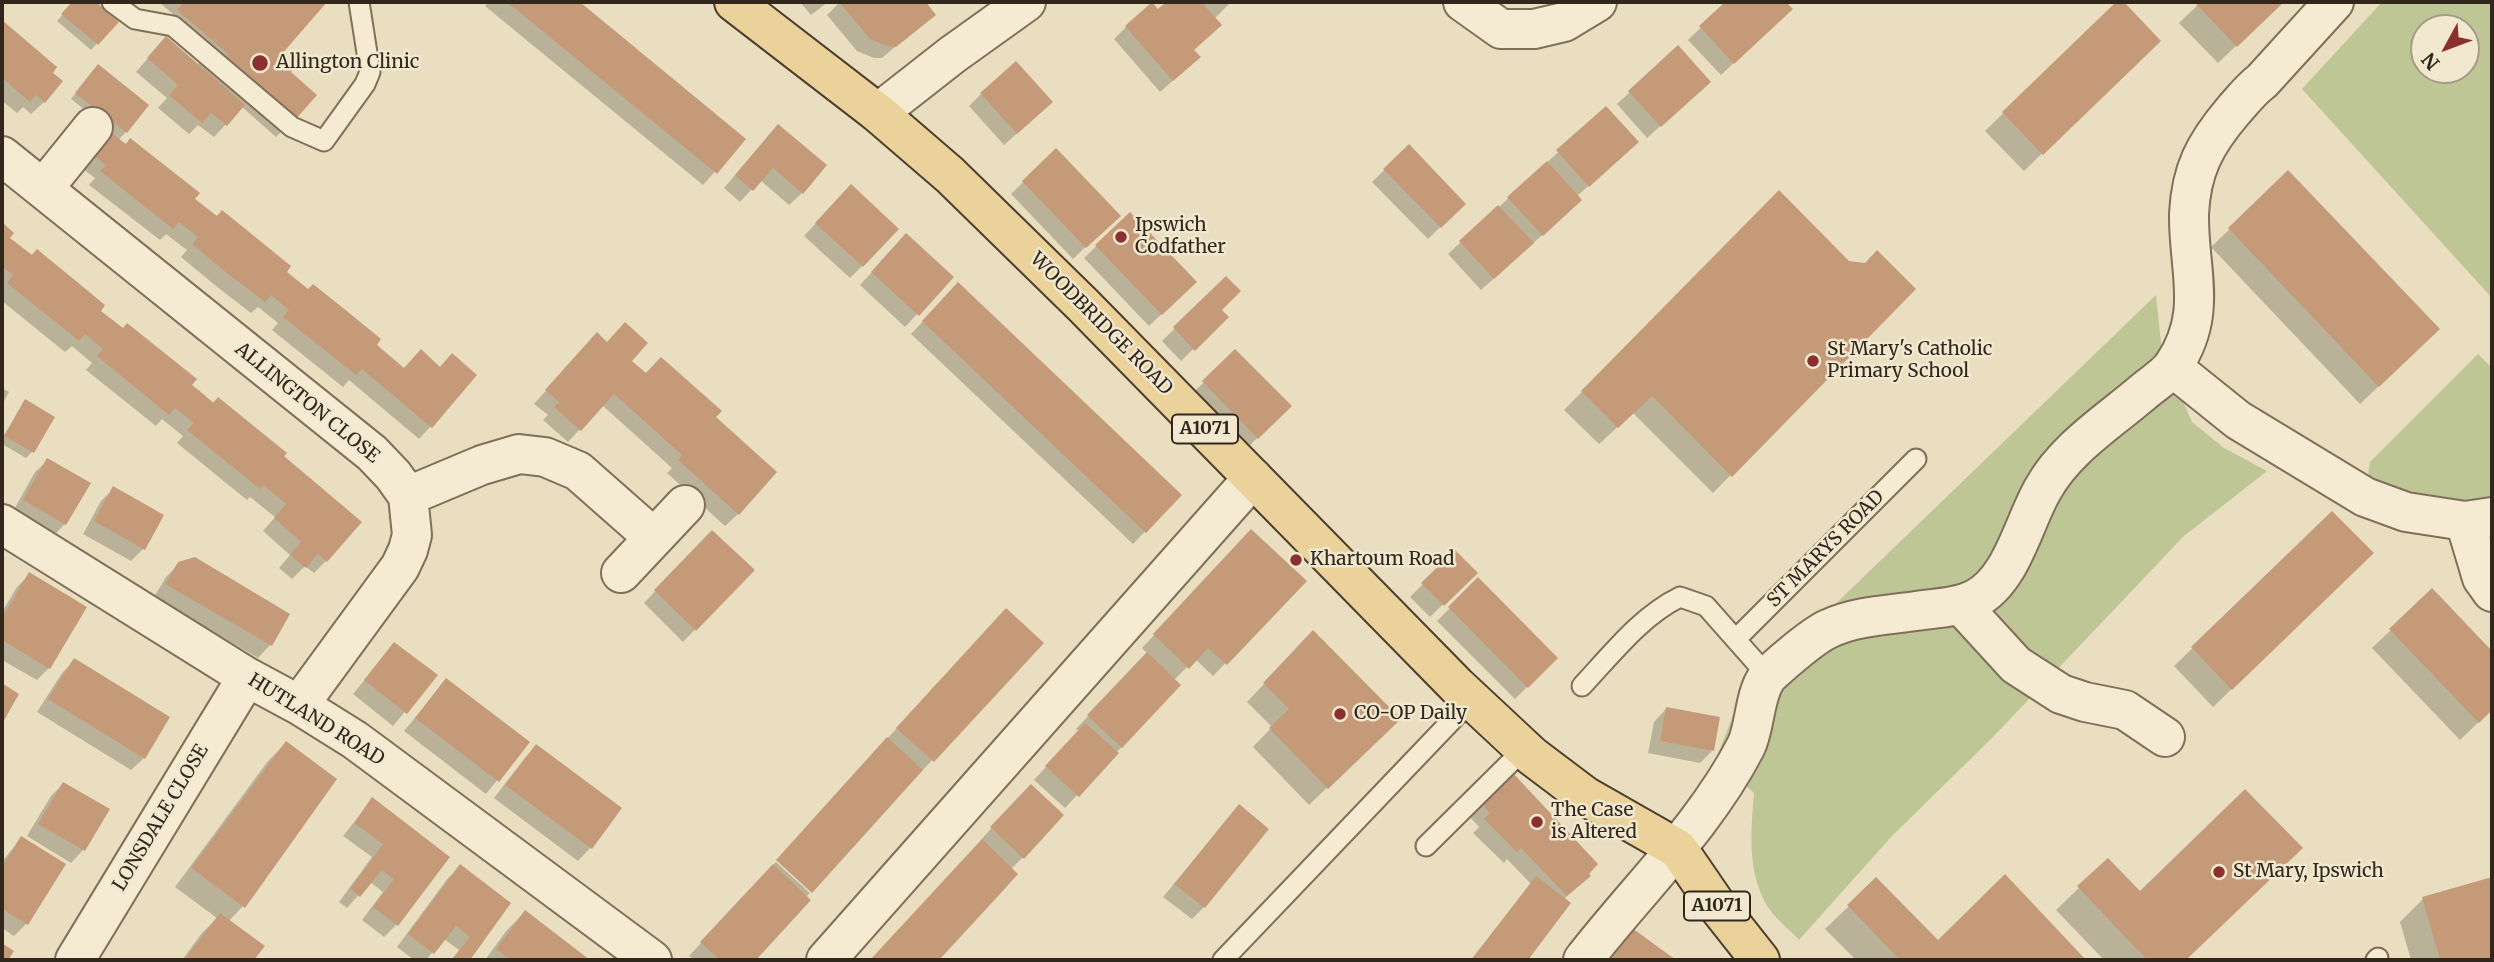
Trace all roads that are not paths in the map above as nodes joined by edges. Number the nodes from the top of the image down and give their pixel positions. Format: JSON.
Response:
{"nodes":[{"id":1,"x":112,"y":2,"type":"edge"},
{"id":2,"x":359,"y":2,"type":"edge"},
{"id":3,"x":734,"y":2,"type":"edge"},
{"id":4,"x":1026,"y":2,"type":"edge"},
{"id":5,"x":1463,"y":2,"type":"edge"},
{"id":6,"x":1597,"y":2,"type":"edge"},
{"id":7,"x":2334,"y":2,"type":"edge"},
{"id":8,"x":878,"y":113,"type":"junction"},
{"id":9,"x":93,"y":127,"type":"dead end"},
{"id":10,"x":2,"y":156,"type":"edge"},
{"id":11,"x":43,"y":189,"type":"junction"},
{"id":12,"x":2172,"y":367,"type":"junction"},
{"id":13,"x":1916,"y":459,"type":"dead end"},
{"id":14,"x":1253,"y":478,"type":"junction"},
{"id":15,"x":408,"y":496,"type":"junction"},
{"id":16,"x":685,"y":505,"type":"dead end"},
{"id":17,"x":2479,"y":519,"type":"edge"},
{"id":18,"x":2,"y":524,"type":"edge"},
{"id":19,"x":653,"y":538,"type":"junction"},
{"id":20,"x":621,"y":573,"type":"dead end"},
{"id":21,"x":2492,"y":592,"type":"edge"},
{"id":22,"x":1961,"y":605,"type":"junction"},
{"id":23,"x":1736,"y":639,"type":"junction"},
{"id":24,"x":1767,"y":675,"type":"junction"},
{"id":25,"x":247,"y":677,"type":"junction"},
{"id":26,"x":1583,"y":686,"type":"dead end"},
{"id":27,"x":1473,"y":701,"type":"junction"},
{"id":28,"x":299,"y":705,"type":"junction"},
{"id":29,"x":2165,"y":737,"type":"dead end"},
{"id":30,"x":1524,"y":749,"type":"junction"},
{"id":31,"x":1426,"y":846,"type":"dead end"},
{"id":32,"x":1678,"y":849,"type":"junction"},
{"id":33,"x":75,"y":960,"type":"edge"},
{"id":34,"x":652,"y":960,"type":"edge"},
{"id":35,"x":826,"y":960,"type":"edge"},
{"id":36,"x":1223,"y":960,"type":"edge"},
{"id":37,"x":1583,"y":960,"type":"edge"},
{"id":38,"x":1760,"y":960,"type":"edge"}],
"edges":[{"from":1,"to":2,"type":"lane"},
{"from":3,"to":8,"type":"main road","name":"WOODBRIDGE ROAD","number":"A1071"},
{"from":4,"to":8,"type":"street"},
{"from":5,"to":6,"type":"street"},
{"from":7,"to":12,"type":"street"},
{"from":8,"to":14,"type":"main road","name":"WOODBRIDGE ROAD","number":"A1071"},
{"from":9,"to":11,"type":"street"},
{"from":10,"to":11,"type":"street","name":"ALLINGTON CLOSE"},
{"from":11,"to":15,"type":"street","name":"ALLINGTON CLOSE"},
{"from":12,"to":17,"type":"street"},
{"from":12,"to":22,"type":"street"},
{"from":13,"to":23,"type":"lane","name":"ST MARYS ROAD"},
{"from":14,"to":27,"type":"main road","name":"WOODBRIDGE ROAD","number":"A1071"},
{"from":14,"to":35,"type":"street"},
{"from":15,"to":19,"type":"street"},
{"from":15,"to":28,"type":"street"},
{"from":16,"to":19,"type":"street"},
{"from":17,"to":21,"type":"street"},
{"from":18,"to":25,"type":"street","name":"HUTLAND ROAD"},
{"from":19,"to":20,"type":"street"},
{"from":22,"to":24,"type":"street"},
{"from":22,"to":29,"type":"street"},
{"from":23,"to":24,"type":"lane"},
{"from":23,"to":26,"type":"lane"},
{"from":24,"to":32,"type":"street"},
{"from":25,"to":28,"type":"street","name":"HUTLAND ROAD"},
{"from":25,"to":33,"type":"street","name":"LONSDALE CLOSE"},
{"from":27,"to":30,"type":"main road","name":"WOODBRIDGE ROAD","number":"A1071"},
{"from":27,"to":36,"type":"lane"},
{"from":28,"to":34,"type":"street","name":"HUTLAND ROAD"},
{"from":30,"to":31,"type":"lane"},
{"from":30,"to":32,"type":"main road","name":"WOODBRIDGE ROAD","number":"A1071"},
{"from":32,"to":37,"type":"street"},
{"from":32,"to":38,"type":"main road","number":"A1071"}]}
